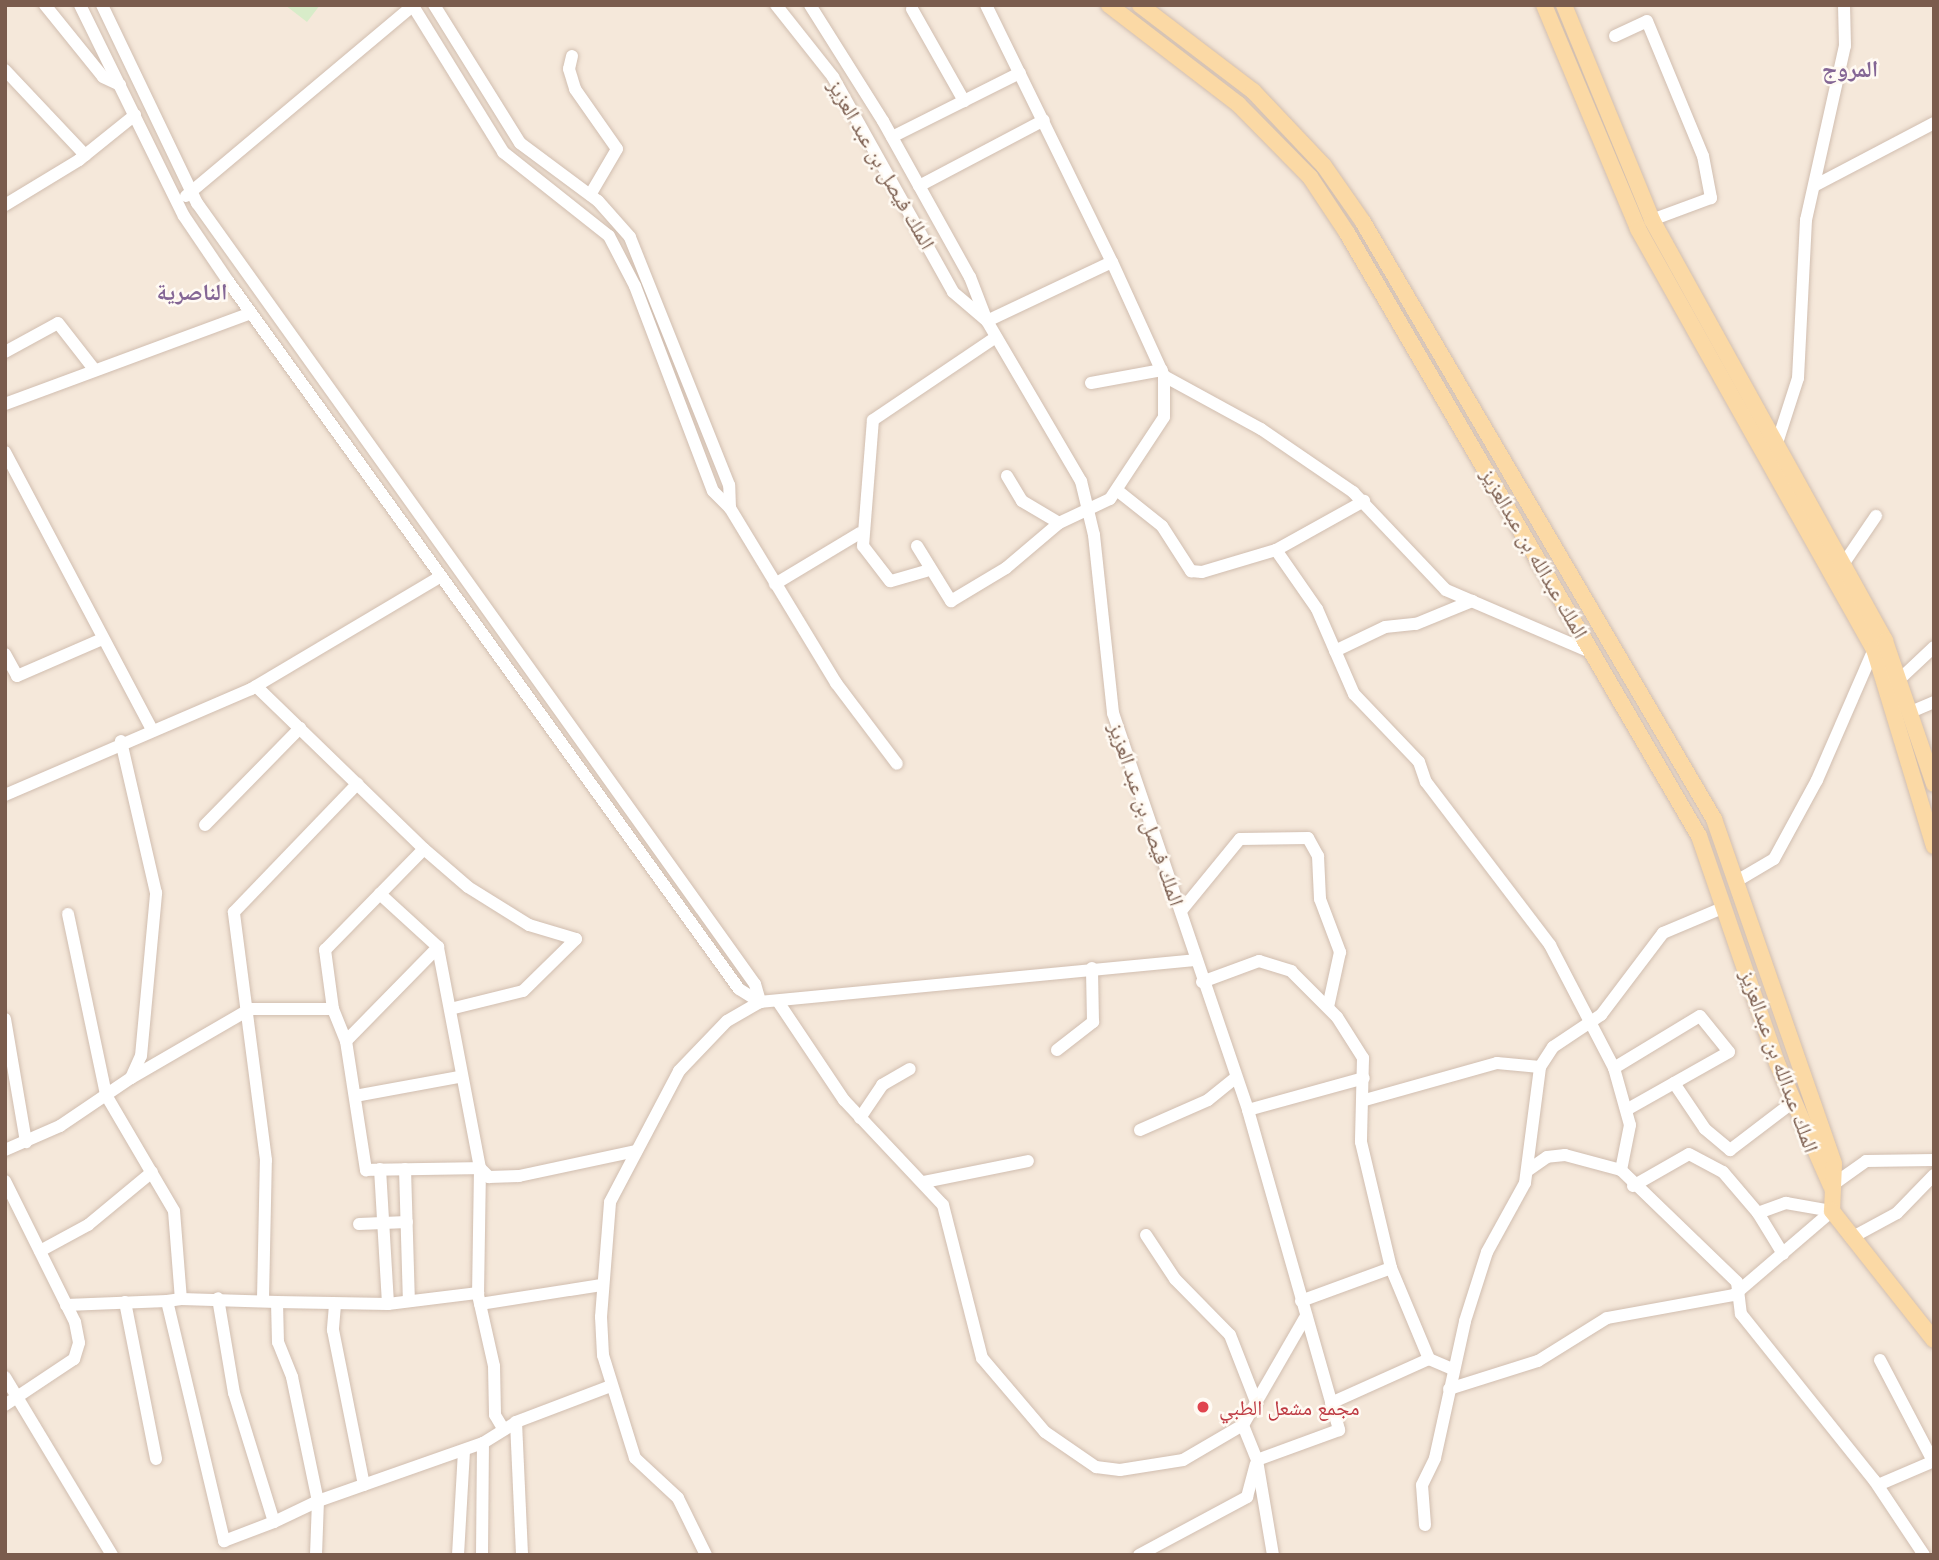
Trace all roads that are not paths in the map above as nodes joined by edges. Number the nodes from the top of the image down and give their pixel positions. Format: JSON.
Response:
{"nodes":[{"id":1,"x":45,"y":5,"type":"edge"},
{"id":2,"x":80,"y":5,"type":"edge"},
{"id":3,"x":102,"y":5,"type":"edge"},
{"id":4,"x":435,"y":5,"type":"edge"},
{"id":5,"x":776,"y":5,"type":"edge"},
{"id":6,"x":810,"y":5,"type":"edge"},
{"id":7,"x":986,"y":5,"type":"edge"},
{"id":8,"x":1110,"y":5,"type":"edge"},
{"id":9,"x":1140,"y":5,"type":"edge"},
{"id":10,"x":1544,"y":5,"type":"edge"},
{"id":11,"x":1564,"y":5,"type":"edge"},
{"id":12,"x":1844,"y":5,"type":"edge"},
{"id":13,"x":413,"y":6,"type":"edge"},
{"id":14,"x":912,"y":9,"type":"dead end"},
{"id":15,"x":1615,"y":36,"type":"dead end"},
{"id":16,"x":1576,"y":43,"type":"junction"},
{"id":17,"x":1559,"y":49,"type":"junction"},
{"id":18,"x":572,"y":55,"type":"dead end"},
{"id":19,"x":5,"y":70,"type":"edge"},
{"id":20,"x":1020,"y":73,"type":"junction"},
{"id":21,"x":120,"y":85,"type":"junction"},
{"id":22,"x":964,"y":101,"type":"junction"},
{"id":23,"x":135,"y":115,"type":"junction"},
{"id":24,"x":1044,"y":120,"type":"junction"},
{"id":25,"x":1934,"y":123,"type":"edge"},
{"id":26,"x":892,"y":137,"type":"junction"},
{"id":27,"x":85,"y":155,"type":"junction"},
{"id":28,"x":1816,"y":185,"type":"junction"},
{"id":29,"x":919,"y":186,"type":"junction"},
{"id":30,"x":192,"y":191,"type":"junction"},
{"id":31,"x":590,"y":195,"type":"junction"},
{"id":32,"x":178,"y":202,"type":"junction"},
{"id":33,"x":5,"y":205,"type":"edge"},
{"id":34,"x":1652,"y":220,"type":"junction"},
{"id":35,"x":1112,"y":261,"type":"junction"},
{"id":36,"x":251,"y":313,"type":"junction"},
{"id":37,"x":987,"y":321,"type":"junction"},
{"id":38,"x":996,"y":337,"type":"junction"},
{"id":39,"x":5,"y":352,"type":"edge"},
{"id":40,"x":94,"y":369,"type":"junction"},
{"id":41,"x":1163,"y":373,"type":"junction"},
{"id":42,"x":1091,"y":383,"type":"dead end"},
{"id":43,"x":5,"y":404,"type":"edge"},
{"id":44,"x":1778,"y":440,"type":"junction"},
{"id":45,"x":5,"y":452,"type":"edge"},
{"id":46,"x":1007,"y":476,"type":"dead end"},
{"id":47,"x":1118,"y":491,"type":"junction"},
{"id":48,"x":1364,"y":501,"type":"junction"},
{"id":49,"x":1088,"y":505,"type":"junction"},
{"id":50,"x":730,"y":508,"type":"junction"},
{"id":51,"x":1876,"y":516,"type":"dead end"},
{"id":52,"x":1059,"y":523,"type":"junction"},
{"id":53,"x":860,"y":533,"type":"junction"},
{"id":54,"x":917,"y":547,"type":"dead end"},
{"id":55,"x":1276,"y":550,"type":"junction"},
{"id":56,"x":1844,"y":563,"type":"junction"},
{"id":57,"x":926,"y":571,"type":"junction"},
{"id":58,"x":440,"y":577,"type":"junction"},
{"id":59,"x":775,"y":584,"type":"junction"},
{"id":60,"x":1472,"y":601,"type":"junction"},
{"id":61,"x":102,"y":639,"type":"junction"},
{"id":62,"x":1880,"y":645,"type":"junction"},
{"id":63,"x":1934,"y":647,"type":"edge"},
{"id":64,"x":1335,"y":651,"type":"junction"},
{"id":65,"x":1593,"y":653,"type":"junction"},
{"id":66,"x":5,"y":654,"type":"edge"},
{"id":67,"x":1902,"y":677,"type":"junction"},
{"id":68,"x":256,"y":686,"type":"junction"},
{"id":69,"x":1934,"y":702,"type":"edge"},
{"id":70,"x":1913,"y":711,"type":"junction"},
{"id":71,"x":151,"y":728,"type":"junction"},
{"id":72,"x":300,"y":728,"type":"junction"},
{"id":73,"x":121,"y":741,"type":"junction"},
{"id":74,"x":1929,"y":752,"type":"edge"},
{"id":75,"x":897,"y":764,"type":"dead end"},
{"id":76,"x":357,"y":784,"type":"junction"},
{"id":77,"x":1934,"y":784,"type":"edge"},
{"id":78,"x":5,"y":795,"type":"edge"},
{"id":79,"x":205,"y":825,"type":"dead end"},
{"id":80,"x":1934,"y":846,"type":"edge"},
{"id":81,"x":425,"y":849,"type":"junction"},
{"id":82,"x":1735,"y":882,"type":"junction"},
{"id":83,"x":380,"y":894,"type":"junction"},
{"id":84,"x":1725,"y":907,"type":"junction"},
{"id":85,"x":1181,"y":911,"type":"junction"},
{"id":86,"x":68,"y":914,"type":"dead end"},
{"id":87,"x":438,"y":947,"type":"junction"},
{"id":88,"x":1194,"y":960,"type":"junction"},
{"id":89,"x":1092,"y":968,"type":"junction"},
{"id":90,"x":1202,"y":982,"type":"junction"},
{"id":91,"x":760,"y":1002,"type":"junction"},
{"id":92,"x":779,"y":1003,"type":"junction"},
{"id":93,"x":1328,"y":1007,"type":"junction"},
{"id":94,"x":332,"y":1009,"type":"junction"},
{"id":95,"x":450,"y":1009,"type":"junction"},
{"id":96,"x":242,"y":1013,"type":"junction"},
{"id":97,"x":5,"y":1019,"type":"edge"},
{"id":98,"x":1587,"y":1027,"type":"junction"},
{"id":99,"x":345,"y":1041,"type":"junction"},
{"id":100,"x":1057,"y":1049,"type":"dead end"},
{"id":101,"x":1540,"y":1067,"type":"junction"},
{"id":102,"x":1614,"y":1068,"type":"junction"},
{"id":103,"x":910,"y":1069,"type":"dead end"},
{"id":104,"x":459,"y":1077,"type":"junction"},
{"id":105,"x":1236,"y":1077,"type":"junction"},
{"id":106,"x":131,"y":1078,"type":"junction"},
{"id":107,"x":1364,"y":1078,"type":"junction"},
{"id":108,"x":1674,"y":1083,"type":"junction"},
{"id":109,"x":106,"y":1095,"type":"junction"},
{"id":110,"x":355,"y":1096,"type":"junction"},
{"id":111,"x":1365,"y":1100,"type":"junction"},
{"id":112,"x":1793,"y":1102,"type":"junction"},
{"id":113,"x":1628,"y":1109,"type":"junction"},
{"id":114,"x":1248,"y":1110,"type":"junction"},
{"id":115,"x":860,"y":1118,"type":"junction"},
{"id":116,"x":1140,"y":1130,"type":"dead end"},
{"id":117,"x":26,"y":1142,"type":"junction"},
{"id":118,"x":5,"y":1150,"type":"edge"},
{"id":119,"x":636,"y":1150,"type":"junction"},
{"id":120,"x":1730,"y":1150,"type":"junction"},
{"id":121,"x":1934,"y":1160,"type":"edge"},
{"id":122,"x":1028,"y":1161,"type":"dead end"},
{"id":123,"x":480,"y":1168,"type":"junction"},
{"id":124,"x":405,"y":1169,"type":"junction"},
{"id":125,"x":380,"y":1170,"type":"junction"},
{"id":126,"x":1620,"y":1170,"type":"junction"},
{"id":127,"x":1527,"y":1171,"type":"junction"},
{"id":128,"x":152,"y":1172,"type":"junction"},
{"id":129,"x":1723,"y":1172,"type":"junction"},
{"id":130,"x":1934,"y":1175,"type":"edge"},
{"id":131,"x":5,"y":1181,"type":"edge"},
{"id":132,"x":924,"y":1182,"type":"junction"},
{"id":133,"x":1633,"y":1186,"type":"junction"},
{"id":134,"x":1831,"y":1186,"type":"junction"},
{"id":135,"x":1832,"y":1211,"type":"junction"},
{"id":136,"x":1758,"y":1213,"type":"junction"},
{"id":137,"x":407,"y":1222,"type":"junction"},
{"id":138,"x":359,"y":1224,"type":"dead end"},
{"id":139,"x":383,"y":1224,"type":"junction"},
{"id":140,"x":1146,"y":1235,"type":"dead end"},
{"id":141,"x":1851,"y":1238,"type":"junction"},
{"id":142,"x":40,"y":1251,"type":"junction"},
{"id":143,"x":1783,"y":1254,"type":"junction"},
{"id":144,"x":1391,"y":1268,"type":"junction"},
{"id":145,"x":602,"y":1285,"type":"junction"},
{"id":146,"x":1734,"y":1295,"type":"junction"},
{"id":147,"x":218,"y":1298,"type":"junction"},
{"id":148,"x":263,"y":1298,"type":"junction"},
{"id":149,"x":479,"y":1298,"type":"junction"},
{"id":150,"x":181,"y":1299,"type":"junction"},
{"id":151,"x":167,"y":1301,"type":"junction"},
{"id":152,"x":409,"y":1301,"type":"junction"},
{"id":153,"x":1301,"y":1301,"type":"junction"},
{"id":154,"x":125,"y":1302,"type":"junction"},
{"id":155,"x":277,"y":1302,"type":"junction"},
{"id":156,"x":388,"y":1304,"type":"junction"},
{"id":157,"x":66,"y":1305,"type":"junction"},
{"id":158,"x":335,"y":1305,"type":"junction"},
{"id":159,"x":1306,"y":1316,"type":"junction"},
{"id":160,"x":1934,"y":1340,"type":"edge"},
{"id":161,"x":1429,"y":1359,"type":"junction"},
{"id":162,"x":1880,"y":1360,"type":"dead end"},
{"id":163,"x":1452,"y":1369,"type":"junction"},
{"id":164,"x":5,"y":1377,"type":"edge"},
{"id":165,"x":611,"y":1386,"type":"junction"},
{"id":166,"x":1449,"y":1389,"type":"junction"},
{"id":167,"x":1255,"y":1399,"type":"junction"},
{"id":168,"x":11,"y":1402,"type":"edge"},
{"id":169,"x":1331,"y":1403,"type":"junction"},
{"id":170,"x":516,"y":1422,"type":"junction"},
{"id":171,"x":1243,"y":1425,"type":"junction"},
{"id":172,"x":504,"y":1430,"type":"junction"},
{"id":173,"x":482,"y":1443,"type":"junction"},
{"id":174,"x":464,"y":1450,"type":"junction"},
{"id":175,"x":156,"y":1459,"type":"dead end"},
{"id":176,"x":1257,"y":1460,"type":"junction"},
{"id":177,"x":1933,"y":1461,"type":"edge"},
{"id":178,"x":364,"y":1485,"type":"junction"},
{"id":179,"x":1878,"y":1485,"type":"junction"},
{"id":180,"x":318,"y":1501,"type":"junction"},
{"id":181,"x":274,"y":1522,"type":"junction"},
{"id":182,"x":1425,"y":1525,"type":"dead end"},
{"id":183,"x":112,"y":1555,"type":"edge"},
{"id":184,"x":316,"y":1555,"type":"edge"},
{"id":185,"x":458,"y":1555,"type":"edge"},
{"id":186,"x":482,"y":1555,"type":"edge"},
{"id":187,"x":522,"y":1555,"type":"edge"},
{"id":188,"x":706,"y":1555,"type":"edge"},
{"id":189,"x":1139,"y":1555,"type":"edge"},
{"id":190,"x":1273,"y":1555,"type":"edge"},
{"id":191,"x":1924,"y":1555,"type":"edge"}],
"edges":[{"from":1,"to":21,"type":"street"},
{"from":2,"to":21,"type":"street"},
{"from":3,"to":30,"type":"street"},
{"from":4,"to":31,"type":"street"},
{"from":5,"to":37,"type":"street","name":"الملك فيصل بن عبد العزيز"},
{"from":6,"to":26,"type":"street","name":"الملك فيصل بن عبد العزيز"},
{"from":7,"to":20,"type":"street"},
{"from":8,"to":65,"type":"main road","name":"الملك عبدالله بن عبدالعزيز"},
{"from":9,"to":82,"type":"main road","name":"الملك عبدالله بن عبدالعزيز"},
{"from":10,"to":17,"type":"main road"},
{"from":11,"to":16,"type":"main road"},
{"from":12,"to":28,"type":"street"},
{"from":13,"to":30,"type":"street"},
{"from":13,"to":50,"type":"street"},
{"from":14,"to":22,"type":"street"},
{"from":15,"to":34,"type":"street"},
{"from":16,"to":17,"type":"main road"},
{"from":16,"to":34,"type":"main road"},
{"from":17,"to":62,"type":"main road"},
{"from":18,"to":31,"type":"street"},
{"from":19,"to":27,"type":"street"},
{"from":20,"to":22,"type":"street"},
{"from":20,"to":24,"type":"street"},
{"from":21,"to":23,"type":"street"},
{"from":22,"to":26,"type":"street"},
{"from":23,"to":27,"type":"street"},
{"from":23,"to":32,"type":"street"},
{"from":24,"to":29,"type":"street"},
{"from":24,"to":35,"type":"street"},
{"from":25,"to":28,"type":"street"},
{"from":26,"to":29,"type":"street","name":"الملك فيصل بن عبد العزيز"},
{"from":27,"to":33,"type":"street"},
{"from":28,"to":44,"type":"street"},
{"from":29,"to":37,"type":"street","name":"الملك فيصل بن عبد العزيز"},
{"from":30,"to":32,"type":"street"},
{"from":30,"to":91,"type":"street"},
{"from":31,"to":50,"type":"street"},
{"from":32,"to":36,"type":"street"},
{"from":34,"to":44,"type":"main road"},
{"from":35,"to":37,"type":"street"},
{"from":35,"to":41,"type":"street"},
{"from":36,"to":40,"type":"street"},
{"from":36,"to":58,"type":"street"},
{"from":37,"to":38,"type":"street","name":"الملك فيصل بن عبد العزيز"},
{"from":38,"to":49,"type":"street","name":"الملك فيصل بن عبد العزيز"},
{"from":38,"to":53,"type":"street"},
{"from":39,"to":40,"type":"street"},
{"from":40,"to":43,"type":"street"},
{"from":41,"to":42,"type":"street"},
{"from":41,"to":47,"type":"street"},
{"from":41,"to":48,"type":"street"},
{"from":44,"to":56,"type":"main road"},
{"from":45,"to":61,"type":"street"},
{"from":46,"to":52,"type":"street"},
{"from":47,"to":49,"type":"street"},
{"from":47,"to":55,"type":"street"},
{"from":48,"to":55,"type":"street"},
{"from":48,"to":60,"type":"street"},
{"from":49,"to":52,"type":"street"},
{"from":49,"to":85,"type":"street","name":"الملك فيصل بن عبد العزيز"},
{"from":50,"to":59,"type":"street"},
{"from":51,"to":56,"type":"street"},
{"from":52,"to":57,"type":"street"},
{"from":53,"to":57,"type":"street"},
{"from":53,"to":59,"type":"street"},
{"from":54,"to":57,"type":"street"},
{"from":55,"to":64,"type":"street"},
{"from":56,"to":62,"type":"main road"},
{"from":58,"to":68,"type":"street"},
{"from":58,"to":91,"type":"street"},
{"from":59,"to":75,"type":"street"},
{"from":60,"to":64,"type":"street"},
{"from":60,"to":65,"type":"street"},
{"from":61,"to":66,"type":"street"},
{"from":61,"to":71,"type":"street"},
{"from":62,"to":67,"type":"main road"},
{"from":62,"to":80,"type":"main road"},
{"from":62,"to":82,"type":"street"},
{"from":63,"to":67,"type":"street"},
{"from":64,"to":98,"type":"street"},
{"from":65,"to":84,"type":"main road","name":"الملك عبدالله بن عبدالعزيز"},
{"from":67,"to":70,"type":"main road"},
{"from":68,"to":71,"type":"street"},
{"from":68,"to":72,"type":"street"},
{"from":69,"to":70,"type":"street"},
{"from":70,"to":74,"type":"main road"},
{"from":71,"to":73,"type":"street"},
{"from":72,"to":76,"type":"street"},
{"from":72,"to":79,"type":"street"},
{"from":73,"to":78,"type":"street"},
{"from":73,"to":106,"type":"street"},
{"from":74,"to":77,"type":"main road"},
{"from":76,"to":81,"type":"street"},
{"from":76,"to":96,"type":"street"},
{"from":81,"to":83,"type":"street"},
{"from":81,"to":95,"type":"street"},
{"from":82,"to":134,"type":"main road","name":"الملك عبدالله بن عبدالعزيز"},
{"from":83,"to":87,"type":"street"},
{"from":83,"to":94,"type":"street"},
{"from":84,"to":98,"type":"street"},
{"from":84,"to":112,"type":"main road","name":"الملك عبدالله بن عبدالعزيز"},
{"from":85,"to":88,"type":"street","name":"الملك فيصل بن عبد العزيز"},
{"from":85,"to":93,"type":"street"},
{"from":86,"to":109,"type":"street"},
{"from":87,"to":95,"type":"street"},
{"from":87,"to":99,"type":"street"},
{"from":88,"to":89,"type":"street"},
{"from":88,"to":90,"type":"street","name":"الملك فيصل بن عبد العزيز"},
{"from":89,"to":92,"type":"street"},
{"from":89,"to":100,"type":"street"},
{"from":90,"to":93,"type":"street"},
{"from":90,"to":105,"type":"street","name":"الملك فيصل بن عبد العزيز"},
{"from":91,"to":92,"type":"street"},
{"from":91,"to":119,"type":"street"},
{"from":92,"to":115,"type":"street"},
{"from":93,"to":107,"type":"street"},
{"from":94,"to":96,"type":"street"},
{"from":94,"to":99,"type":"street"},
{"from":95,"to":104,"type":"street"},
{"from":96,"to":106,"type":"street"},
{"from":96,"to":148,"type":"street"},
{"from":97,"to":117,"type":"street"},
{"from":98,"to":101,"type":"street"},
{"from":98,"to":102,"type":"street"},
{"from":99,"to":110,"type":"street"},
{"from":101,"to":111,"type":"street"},
{"from":101,"to":127,"type":"street"},
{"from":102,"to":108,"type":"street"},
{"from":102,"to":113,"type":"street"},
{"from":103,"to":115,"type":"street"},
{"from":104,"to":110,"type":"street"},
{"from":104,"to":123,"type":"street"},
{"from":105,"to":114,"type":"street","name":"الملك فيصل بن عبد العزيز"},
{"from":105,"to":116,"type":"street"},
{"from":106,"to":109,"type":"street"},
{"from":107,"to":111,"type":"street"},
{"from":107,"to":114,"type":"street"},
{"from":108,"to":113,"type":"street"},
{"from":108,"to":120,"type":"street"},
{"from":109,"to":117,"type":"street"},
{"from":109,"to":128,"type":"street"},
{"from":110,"to":125,"type":"street"},
{"from":111,"to":144,"type":"street"},
{"from":112,"to":120,"type":"street"},
{"from":112,"to":134,"type":"main road","name":"الملك عبدالله بن عبدالعزيز"},
{"from":113,"to":126,"type":"street"},
{"from":114,"to":153,"type":"street","name":"الملك فيصل بن عبد العزيز"},
{"from":115,"to":132,"type":"street"},
{"from":117,"to":118,"type":"street"},
{"from":119,"to":123,"type":"street"},
{"from":119,"to":145,"type":"street"},
{"from":120,"to":129,"type":"street"},
{"from":121,"to":134,"type":"street"},
{"from":122,"to":132,"type":"street"},
{"from":123,"to":124,"type":"street"},
{"from":123,"to":149,"type":"street"},
{"from":124,"to":125,"type":"street"},
{"from":124,"to":137,"type":"street"},
{"from":125,"to":139,"type":"street"},
{"from":126,"to":127,"type":"street"},
{"from":126,"to":133,"type":"street"},
{"from":127,"to":163,"type":"street"},
{"from":128,"to":142,"type":"street"},
{"from":128,"to":150,"type":"street"},
{"from":129,"to":133,"type":"street"},
{"from":129,"to":136,"type":"street"},
{"from":130,"to":141,"type":"street"},
{"from":131,"to":142,"type":"street"},
{"from":132,"to":171,"type":"street"},
{"from":133,"to":146,"type":"street"},
{"from":134,"to":135,"type":"main road","name":"الملك عبدالله بن عبدالعزيز"},
{"from":135,"to":136,"type":"street"},
{"from":135,"to":141,"type":"main road"},
{"from":135,"to":143,"type":"street"},
{"from":136,"to":143,"type":"street"},
{"from":137,"to":139,"type":"street"},
{"from":137,"to":152,"type":"street"},
{"from":138,"to":139,"type":"street"},
{"from":139,"to":156,"type":"street"},
{"from":140,"to":167,"type":"street"},
{"from":141,"to":160,"type":"main road"},
{"from":142,"to":157,"type":"street"},
{"from":143,"to":146,"type":"street"},
{"from":144,"to":153,"type":"street"},
{"from":144,"to":161,"type":"street"},
{"from":145,"to":149,"type":"street"},
{"from":145,"to":165,"type":"street"},
{"from":146,"to":166,"type":"street"},
{"from":146,"to":179,"type":"street"},
{"from":147,"to":148,"type":"street"},
{"from":147,"to":150,"type":"street"},
{"from":147,"to":181,"type":"street"},
{"from":148,"to":155,"type":"street"},
{"from":149,"to":152,"type":"street"},
{"from":149,"to":172,"type":"street"},
{"from":150,"to":151,"type":"street"},
{"from":151,"to":154,"type":"street"},
{"from":151,"to":181,"type":"street"},
{"from":152,"to":156,"type":"street"},
{"from":153,"to":159,"type":"street","name":"الملك فيصل بن عبد العزيز"},
{"from":154,"to":157,"type":"street"},
{"from":154,"to":175,"type":"street"},
{"from":155,"to":158,"type":"street"},
{"from":155,"to":180,"type":"street"},
{"from":156,"to":158,"type":"street"},
{"from":157,"to":168,"type":"street"},
{"from":158,"to":178,"type":"street"},
{"from":159,"to":167,"type":"street"},
{"from":159,"to":169,"type":"street","name":"الملك فيصل بن عبد العزيز"},
{"from":161,"to":163,"type":"street"},
{"from":161,"to":169,"type":"street"},
{"from":162,"to":177,"type":"street"},
{"from":163,"to":166,"type":"street"},
{"from":164,"to":168,"type":"street"},
{"from":165,"to":170,"type":"street"},
{"from":165,"to":188,"type":"street"},
{"from":166,"to":182,"type":"street"},
{"from":167,"to":171,"type":"street"},
{"from":168,"to":183,"type":"street"},
{"from":169,"to":176,"type":"street","name":"الملك فيصل بن عبد العزيز"},
{"from":170,"to":172,"type":"street"},
{"from":170,"to":187,"type":"street"},
{"from":171,"to":176,"type":"street"},
{"from":172,"to":173,"type":"street"},
{"from":173,"to":174,"type":"street"},
{"from":173,"to":186,"type":"street"},
{"from":174,"to":178,"type":"street"},
{"from":174,"to":185,"type":"street"},
{"from":176,"to":189,"type":"street"},
{"from":176,"to":190,"type":"street"},
{"from":177,"to":179,"type":"street"},
{"from":178,"to":180,"type":"street"},
{"from":179,"to":191,"type":"street"},
{"from":180,"to":181,"type":"street"},
{"from":180,"to":184,"type":"street"}]}
